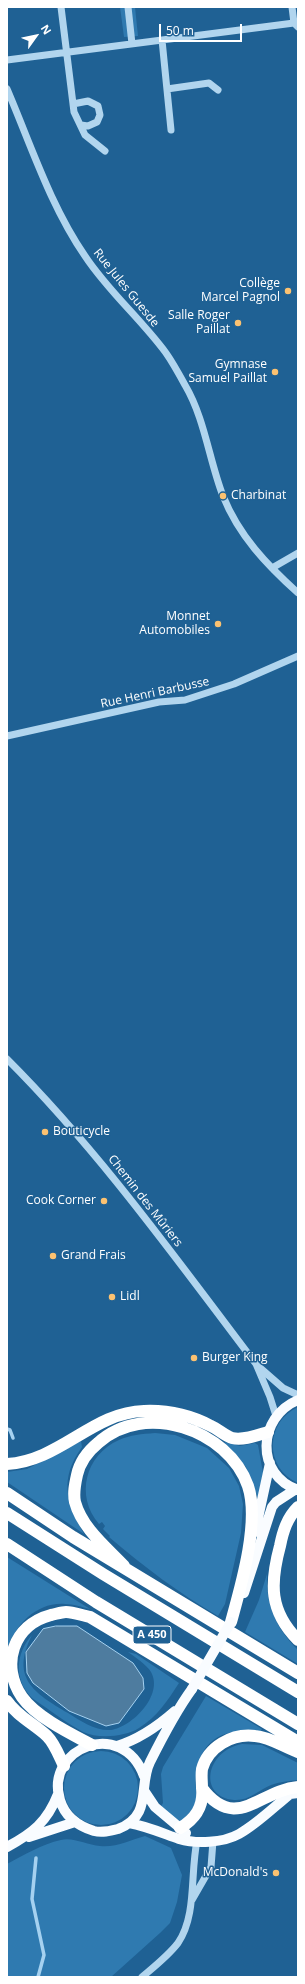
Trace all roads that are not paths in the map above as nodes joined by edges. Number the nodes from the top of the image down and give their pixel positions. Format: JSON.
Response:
{"nodes":[{"id":1,"x":61,"y":7,"type":"edge"},
{"id":2,"x":128,"y":7,"type":"edge"},
{"id":3,"x":292,"y":7,"type":"edge"},
{"id":4,"x":296,"y":25,"type":"edge"},
{"id":5,"x":162,"y":40,"type":"junction"},
{"id":6,"x":132,"y":44,"type":"junction"},
{"id":7,"x":67,"y":52,"type":"junction"},
{"id":8,"x":7,"y":60,"type":"edge"},
{"id":9,"x":7,"y":89,"type":"edge"},
{"id":10,"x":167,"y":89,"type":"junction"},
{"id":11,"x":218,"y":90,"type":"dead end"},
{"id":12,"x":73,"y":104,"type":"junction"},
{"id":13,"x":81,"y":125,"type":"junction"},
{"id":14,"x":171,"y":130,"type":"dead end"},
{"id":15,"x":105,"y":151,"type":"dead end"},
{"id":16,"x":298,"y":553,"type":"edge"},
{"id":17,"x":272,"y":568,"type":"junction"},
{"id":18,"x":298,"y":593,"type":"edge"},
{"id":19,"x":298,"y":656,"type":"edge"},
{"id":20,"x":8,"y":736,"type":"edge"},
{"id":21,"x":7,"y":1059,"type":"edge"},
{"id":22,"x":256,"y":1364,"type":"junction"},
{"id":23,"x":298,"y":1396,"type":"edge"},
{"id":24,"x":298,"y":1400,"type":"edge"},
{"id":25,"x":276,"y":1416,"type":"junction"},
{"id":26,"x":268,"y":1432,"type":"junction"},
{"id":27,"x":270,"y":1463,"type":"junction"},
{"id":28,"x":7,"y":1464,"type":"edge"},
{"id":29,"x":297,"y":1490,"type":"edge"},
{"id":30,"x":7,"y":1492,"type":"edge"},
{"id":31,"x":298,"y":1507,"type":"edge"},
{"id":32,"x":7,"y":1513,"type":"edge"},
{"id":33,"x":7,"y":1544,"type":"edge"},
{"id":34,"x":124,"y":1566,"type":"junction"},
{"id":35,"x":250,"y":1576,"type":"junction"},
{"id":36,"x":231,"y":1622,"type":"junction"},
{"id":37,"x":298,"y":1640,"type":"edge"},
{"id":38,"x":298,"y":1672,"type":"edge"},
{"id":39,"x":298,"y":1692,"type":"edge"},
{"id":40,"x":7,"y":1701,"type":"edge"},
{"id":41,"x":178,"y":1708,"type":"junction"},
{"id":42,"x":298,"y":1724,"type":"edge"},
{"id":43,"x":298,"y":1742,"type":"edge"},
{"id":44,"x":92,"y":1745,"type":"junction"},
{"id":45,"x":117,"y":1746,"type":"junction"},
{"id":46,"x":298,"y":1752,"type":"edge"},
{"id":47,"x":64,"y":1766,"type":"junction"},
{"id":48,"x":144,"y":1776,"type":"junction"},
{"id":49,"x":298,"y":1787,"type":"edge"},
{"id":50,"x":202,"y":1788,"type":"junction"},
{"id":51,"x":145,"y":1792,"type":"junction"},
{"id":52,"x":298,"y":1793,"type":"edge"},
{"id":53,"x":58,"y":1794,"type":"junction"},
{"id":54,"x":75,"y":1822,"type":"junction"},
{"id":55,"x":129,"y":1823,"type":"junction"},
{"id":56,"x":180,"y":1828,"type":"junction"},
{"id":57,"x":166,"y":1833,"type":"junction"},
{"id":58,"x":18,"y":1841,"type":"junction"},
{"id":59,"x":213,"y":1841,"type":"junction"},
{"id":60,"x":197,"y":1842,"type":"junction"},
{"id":61,"x":7,"y":1847,"type":"edge"},
{"id":62,"x":190,"y":1902,"type":"junction"},
{"id":63,"x":142,"y":1977,"type":"edge"}],
"edges":[{"from":1,"to":7,"type":"street"},
{"from":2,"to":6,"type":"street"},
{"from":3,"to":4,"type":"street"},
{"from":4,"to":5,"type":"street"},
{"from":5,"to":6,"type":"street"},
{"from":5,"to":10,"type":"street"},
{"from":6,"to":7,"type":"street"},
{"from":7,"to":8,"type":"street"},
{"from":7,"to":12,"type":"street"},
{"from":9,"to":17,"type":"street","name":"Rue Jules Guesde"},
{"from":10,"to":11,"type":"street"},
{"from":10,"to":14,"type":"street"},
{"from":12,"to":13,"type":"street"},
{"from":12,"to":13,"type":"street"},
{"from":13,"to":15,"type":"street"},
{"from":16,"to":17,"type":"street"},
{"from":17,"to":18,"type":"street","name":"Rue Jules Guesde"},
{"from":19,"to":20,"type":"street","name":"Rue Henri Barbusse"},
{"from":21,"to":22,"type":"street","name":"Chemin des Mûriers"},
{"from":22,"to":23,"type":"street","name":"Chemin des Mûriers"},
{"from":22,"to":25,"type":"street","name":"Chemin des Mûriers"},
{"from":24,"to":25,"type":"main road"},
{"from":25,"to":26,"type":"main road"},
{"from":26,"to":27,"type":"main road"},
{"from":26,"to":28,"type":"highway"},
{"from":27,"to":29,"type":"main road"},
{"from":27,"to":35,"type":"main road"},
{"from":29,"to":35,"type":"main road"},
{"from":30,"to":34,"type":"highway"},
{"from":31,"to":37,"type":"highway"},
{"from":32,"to":39,"type":"highway","number":"A 450"},
{"from":33,"to":42,"type":"highway","number":"A 450"},
{"from":34,"to":36,"type":"highway"},
{"from":34,"to":38,"type":"highway"},
{"from":35,"to":36,"type":"main road"},
{"from":36,"to":41,"type":"main road","bridge":true},
{"from":40,"to":47,"type":"highway"},
{"from":41,"to":45,"type":"main road"},
{"from":41,"to":48,"type":"main road"},
{"from":43,"to":44,"type":"highway"},
{"from":44,"to":45,"type":"main road"},
{"from":44,"to":47,"type":"main road"},
{"from":45,"to":48,"type":"main road"},
{"from":46,"to":50,"type":"highway"},
{"from":47,"to":53,"type":"main road"},
{"from":48,"to":51,"type":"main road"},
{"from":49,"to":50,"type":"highway"},
{"from":50,"to":56,"type":"highway"},
{"from":51,"to":55,"type":"main road"},
{"from":51,"to":56,"type":"main road"},
{"from":52,"to":59,"type":"main road"},
{"from":53,"to":54,"type":"main road"},
{"from":53,"to":58,"type":"main road"},
{"from":54,"to":55,"type":"main road"},
{"from":54,"to":58,"type":"main road"},
{"from":55,"to":57,"type":"main road"},
{"from":56,"to":57,"type":"main road"},
{"from":56,"to":60,"type":"main road"},
{"from":57,"to":60,"type":"main road"},
{"from":58,"to":61,"type":"main road"},
{"from":59,"to":60,"type":"main road"},
{"from":59,"to":62,"type":"street"},
{"from":60,"to":62,"type":"street"},
{"from":62,"to":63,"type":"street"}]}
